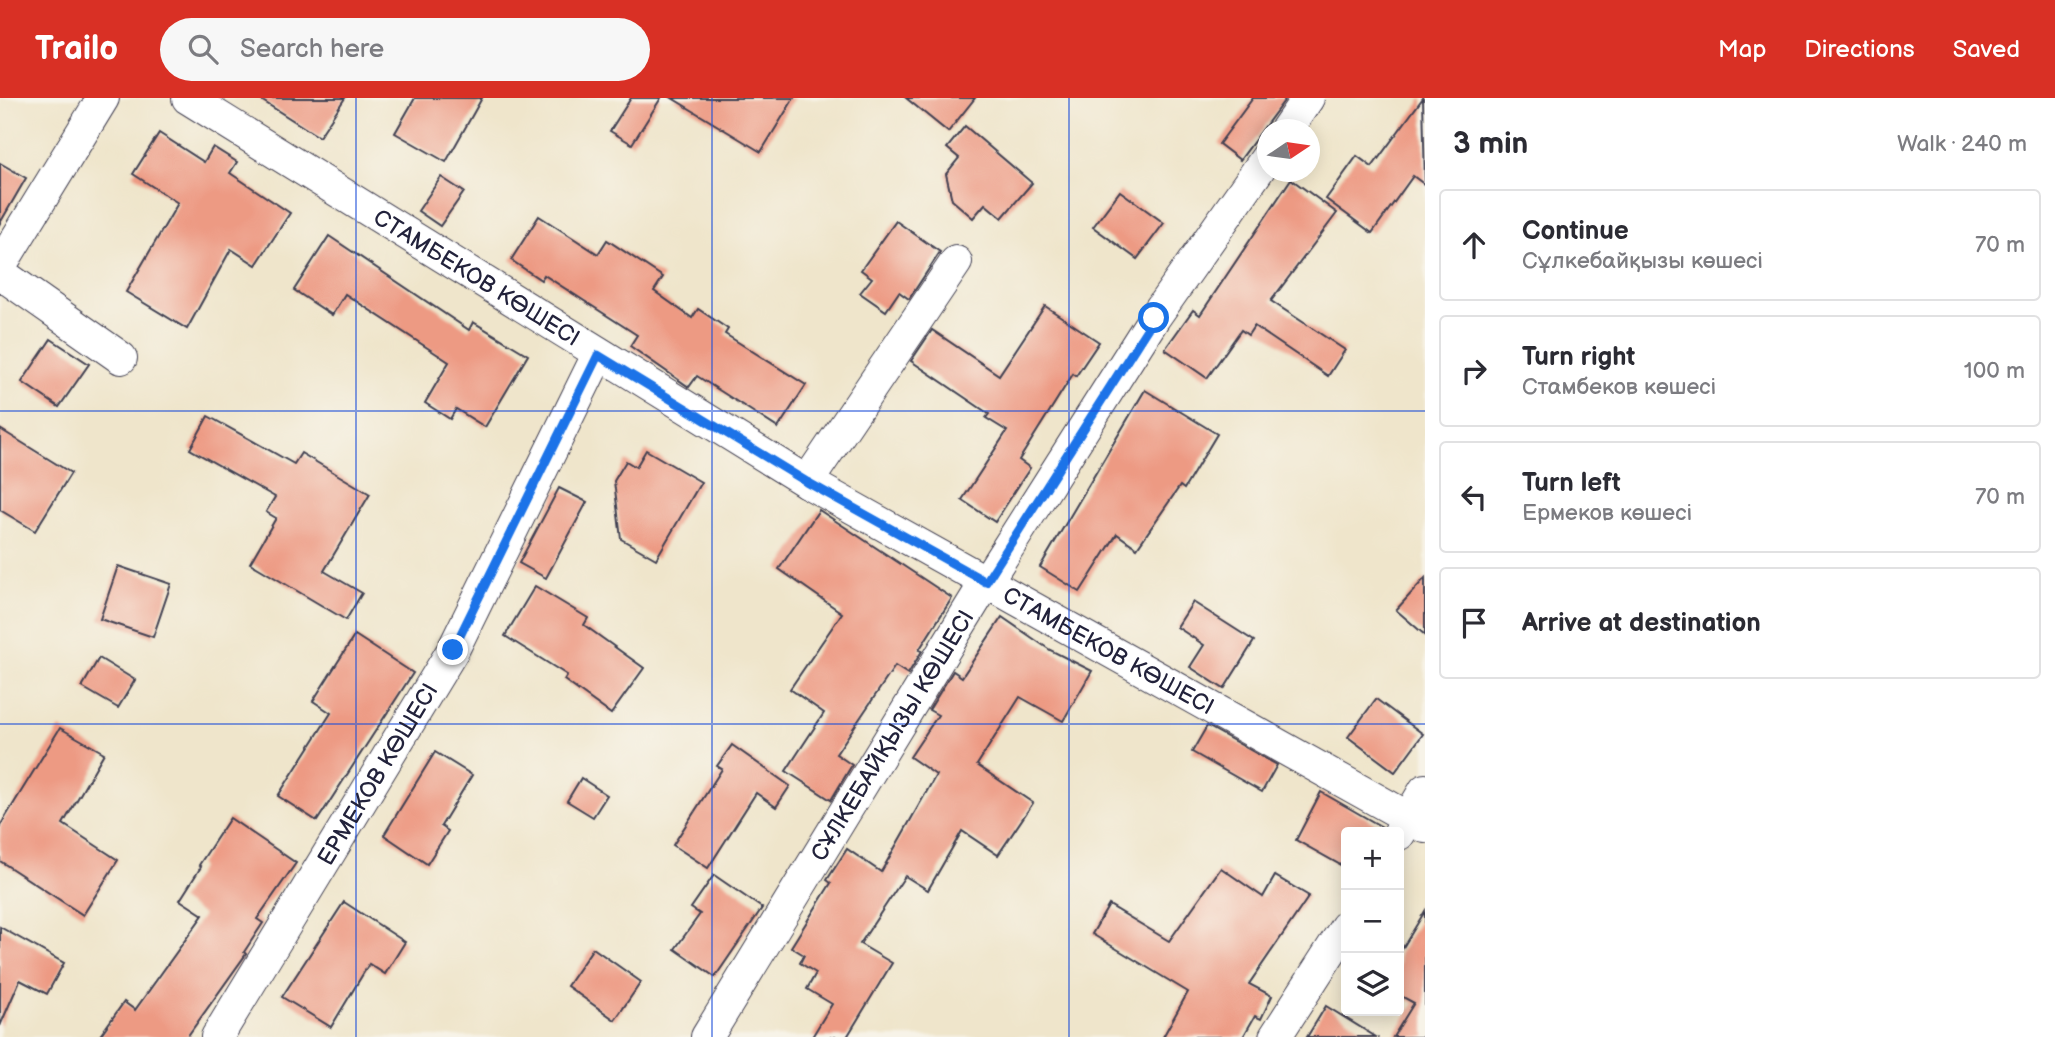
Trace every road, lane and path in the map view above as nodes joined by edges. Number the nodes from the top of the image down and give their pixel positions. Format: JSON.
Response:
{"nodes":[{"id":1,"x":103,"y":98,"type":"edge"},
{"id":2,"x":188,"y":98,"type":"edge"},
{"id":3,"x":1308,"y":98,"type":"edge"},
{"id":4,"x":1294,"y":119,"type":"edge"},
{"id":5,"x":1257,"y":172,"type":"edge"},
{"id":6,"x":956,"y":262,"type":"dead end"},
{"id":7,"x":0,"y":266,"type":"edge"},
{"id":8,"x":0,"y":273,"type":"edge"},
{"id":9,"x":598,"y":355,"type":"junction"},
{"id":10,"x":121,"y":358,"type":"dead end"},
{"id":11,"x":807,"y":482,"type":"junction"},
{"id":12,"x":986,"y":582,"type":"junction"},
{"id":13,"x":1425,"y":790,"type":"edge"},
{"id":14,"x":1411,"y":827,"type":"edge"},
{"id":15,"x":1341,"y":935,"type":"edge"},
{"id":16,"x":218,"y":1037,"type":"edge"},
{"id":17,"x":707,"y":1037,"type":"edge"},
{"id":18,"x":1275,"y":1037,"type":"edge"}],
"edges":[{"from":1,"to":7,"type":"street"},
{"from":2,"to":9,"type":"street","name":"СТАМБЕКОВ КӨШЕСІ"},
{"from":3,"to":4,"type":"street"},
{"from":5,"to":12,"type":"street","name":"СҰЛКЕБАЙҚЫЗЫ КӨШЕСІ"},
{"from":6,"to":11,"type":"street"},
{"from":8,"to":10,"type":"street"},
{"from":9,"to":11,"type":"street","name":"СТАМБЕКОВ КӨШЕСІ"},
{"from":9,"to":16,"type":"street","name":"ЕРМЕКОВ КӨШЕСІ"},
{"from":11,"to":12,"type":"street","name":"СТАМБЕКОВ КӨШЕСІ"},
{"from":12,"to":14,"type":"street","name":"СТАМБЕКОВ КӨШЕСІ"},
{"from":12,"to":17,"type":"street","name":"СҰЛКЕБАЙҚЫЗЫ КӨШЕСІ"},
{"from":13,"to":14,"type":"street"},
{"from":15,"to":18,"type":"street"}]}
